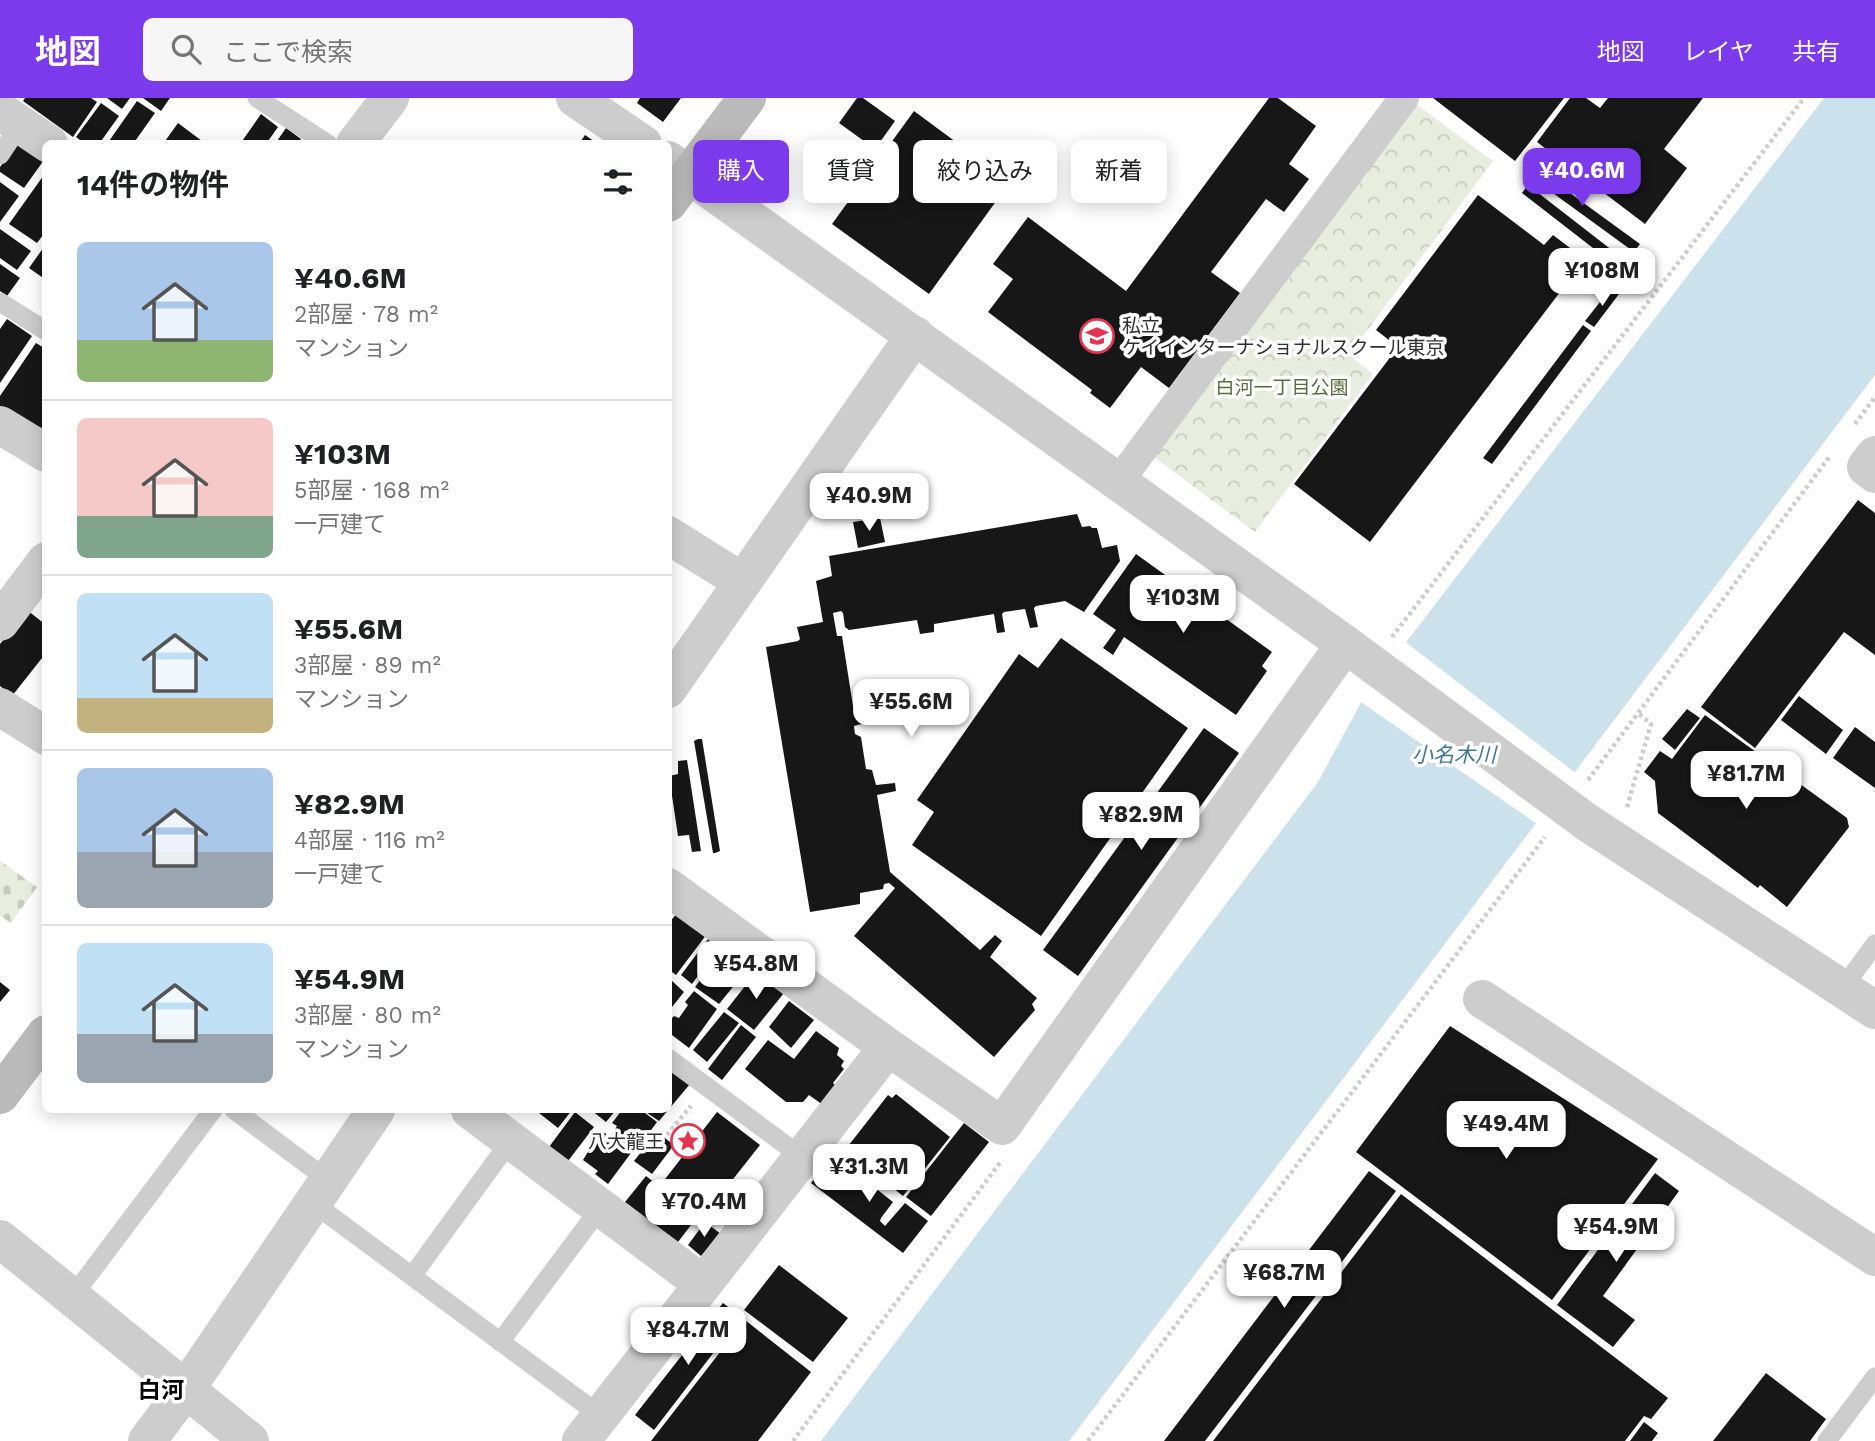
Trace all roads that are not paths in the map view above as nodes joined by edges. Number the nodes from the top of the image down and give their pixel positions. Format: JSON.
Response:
{"nodes":[{"id":1,"x":257,"y":98,"type":"edge"},
{"id":2,"x":390,"y":98,"type":"edge"},
{"id":3,"x":575,"y":98,"type":"edge"},
{"id":4,"x":747,"y":98,"type":"edge"},
{"id":5,"x":1404,"y":98,"type":"edge"},
{"id":6,"x":321,"y":140,"type":"edge"},
{"id":7,"x":358,"y":140,"type":"edge"},
{"id":8,"x":637,"y":140,"type":"edge"},
{"id":9,"x":676,"y":179,"type":"edge"},
{"id":10,"x":0,"y":302,"type":"edge"},
{"id":11,"x":42,"y":328,"type":"edge"},
{"id":12,"x":915,"y":335,"type":"junction"},
{"id":13,"x":0,"y":425,"type":"edge"},
{"id":14,"x":1863,"y":442,"type":"edge"},
{"id":15,"x":42,"y":451,"type":"edge"},
{"id":16,"x":1875,"y":474,"type":"edge"},
{"id":17,"x":1119,"y":481,"type":"junction"},
{"id":18,"x":672,"y":538,"type":"edge"},
{"id":19,"x":42,"y":566,"type":"edge"},
{"id":20,"x":743,"y":582,"type":"junction"},
{"id":21,"x":0,"y":622,"type":"edge"},
{"id":22,"x":1345,"y":644,"type":"junction"},
{"id":23,"x":672,"y":683,"type":"edge"},
{"id":24,"x":0,"y":707,"type":"edge"},
{"id":25,"x":42,"y":733,"type":"edge"},
{"id":26,"x":672,"y":890,"type":"edge"},
{"id":27,"x":1875,"y":944,"type":"edge"},
{"id":28,"x":1842,"y":989,"type":"junction"},
{"id":29,"x":1482,"y":999,"type":"dead end"},
{"id":30,"x":1875,"y":1010,"type":"edge"},
{"id":31,"x":42,"y":1039,"type":"edge"},
{"id":32,"x":888,"y":1047,"type":"junction"},
{"id":33,"x":672,"y":1061,"type":"edge"},
{"id":34,"x":0,"y":1095,"type":"edge"},
{"id":35,"x":211,"y":1113,"type":"edge"},
{"id":36,"x":237,"y":1113,"type":"edge"},
{"id":37,"x":374,"y":1113,"type":"edge"},
{"id":38,"x":474,"y":1113,"type":"edge"},
{"id":39,"x":511,"y":1140,"type":"junction"},
{"id":40,"x":802,"y":1157,"type":"junction"},
{"id":41,"x":321,"y":1191,"type":"junction"},
{"id":42,"x":601,"y":1207,"type":"junction"},
{"id":43,"x":0,"y":1239,"type":"edge"},
{"id":44,"x":1875,"y":1257,"type":"edge"},
{"id":45,"x":412,"y":1276,"type":"junction"},
{"id":46,"x":704,"y":1284,"type":"junction"},
{"id":47,"x":72,"y":1297,"type":"junction"},
{"id":48,"x":500,"y":1342,"type":"junction"},
{"id":49,"x":1875,"y":1377,"type":"edge"},
{"id":50,"x":186,"y":1389,"type":"junction"},
{"id":51,"x":591,"y":1428,"type":"edge"},
{"id":52,"x":147,"y":1441,"type":"edge"},
{"id":53,"x":250,"y":1441,"type":"edge"},
{"id":54,"x":1826,"y":1441,"type":"edge"}],
"edges":[{"from":1,"to":6,"type":"lane"},
{"from":2,"to":7,"type":"street"},
{"from":3,"to":8,"type":"street"},
{"from":4,"to":9,"type":"main road"},
{"from":5,"to":17,"type":"street"},
{"from":9,"to":12,"type":"street"},
{"from":10,"to":11,"type":"lane"},
{"from":12,"to":17,"type":"street"},
{"from":12,"to":20,"type":"street"},
{"from":13,"to":15,"type":"street"},
{"from":14,"to":16,"type":"street"},
{"from":17,"to":22,"type":"street"},
{"from":18,"to":20,"type":"street"},
{"from":19,"to":21,"type":"street"},
{"from":20,"to":23,"type":"street"},
{"from":22,"to":28,"type":"street","bridge":true},
{"from":22,"to":32,"type":"street"},
{"from":24,"to":25,"type":"street"},
{"from":26,"to":32,"type":"street"},
{"from":27,"to":28,"type":"lane"},
{"from":28,"to":30,"type":"street"},
{"from":29,"to":44,"type":"street"},
{"from":31,"to":34,"type":"main road"},
{"from":32,"to":40,"type":"street"},
{"from":33,"to":40,"type":"lane"},
{"from":35,"to":47,"type":"lane"},
{"from":36,"to":41,"type":"lane"},
{"from":37,"to":41,"type":"street"},
{"from":38,"to":39,"type":"street"},
{"from":39,"to":42,"type":"street"},
{"from":39,"to":45,"type":"lane"},
{"from":40,"to":46,"type":"street"},
{"from":41,"to":45,"type":"lane"},
{"from":41,"to":50,"type":"street"},
{"from":42,"to":46,"type":"street"},
{"from":42,"to":48,"type":"lane"},
{"from":43,"to":47,"type":"street"},
{"from":45,"to":48,"type":"lane"},
{"from":46,"to":51,"type":"street"},
{"from":47,"to":50,"type":"street"},
{"from":48,"to":51,"type":"lane"},
{"from":49,"to":54,"type":"lane"},
{"from":50,"to":52,"type":"street"},
{"from":50,"to":53,"type":"street"}]}
